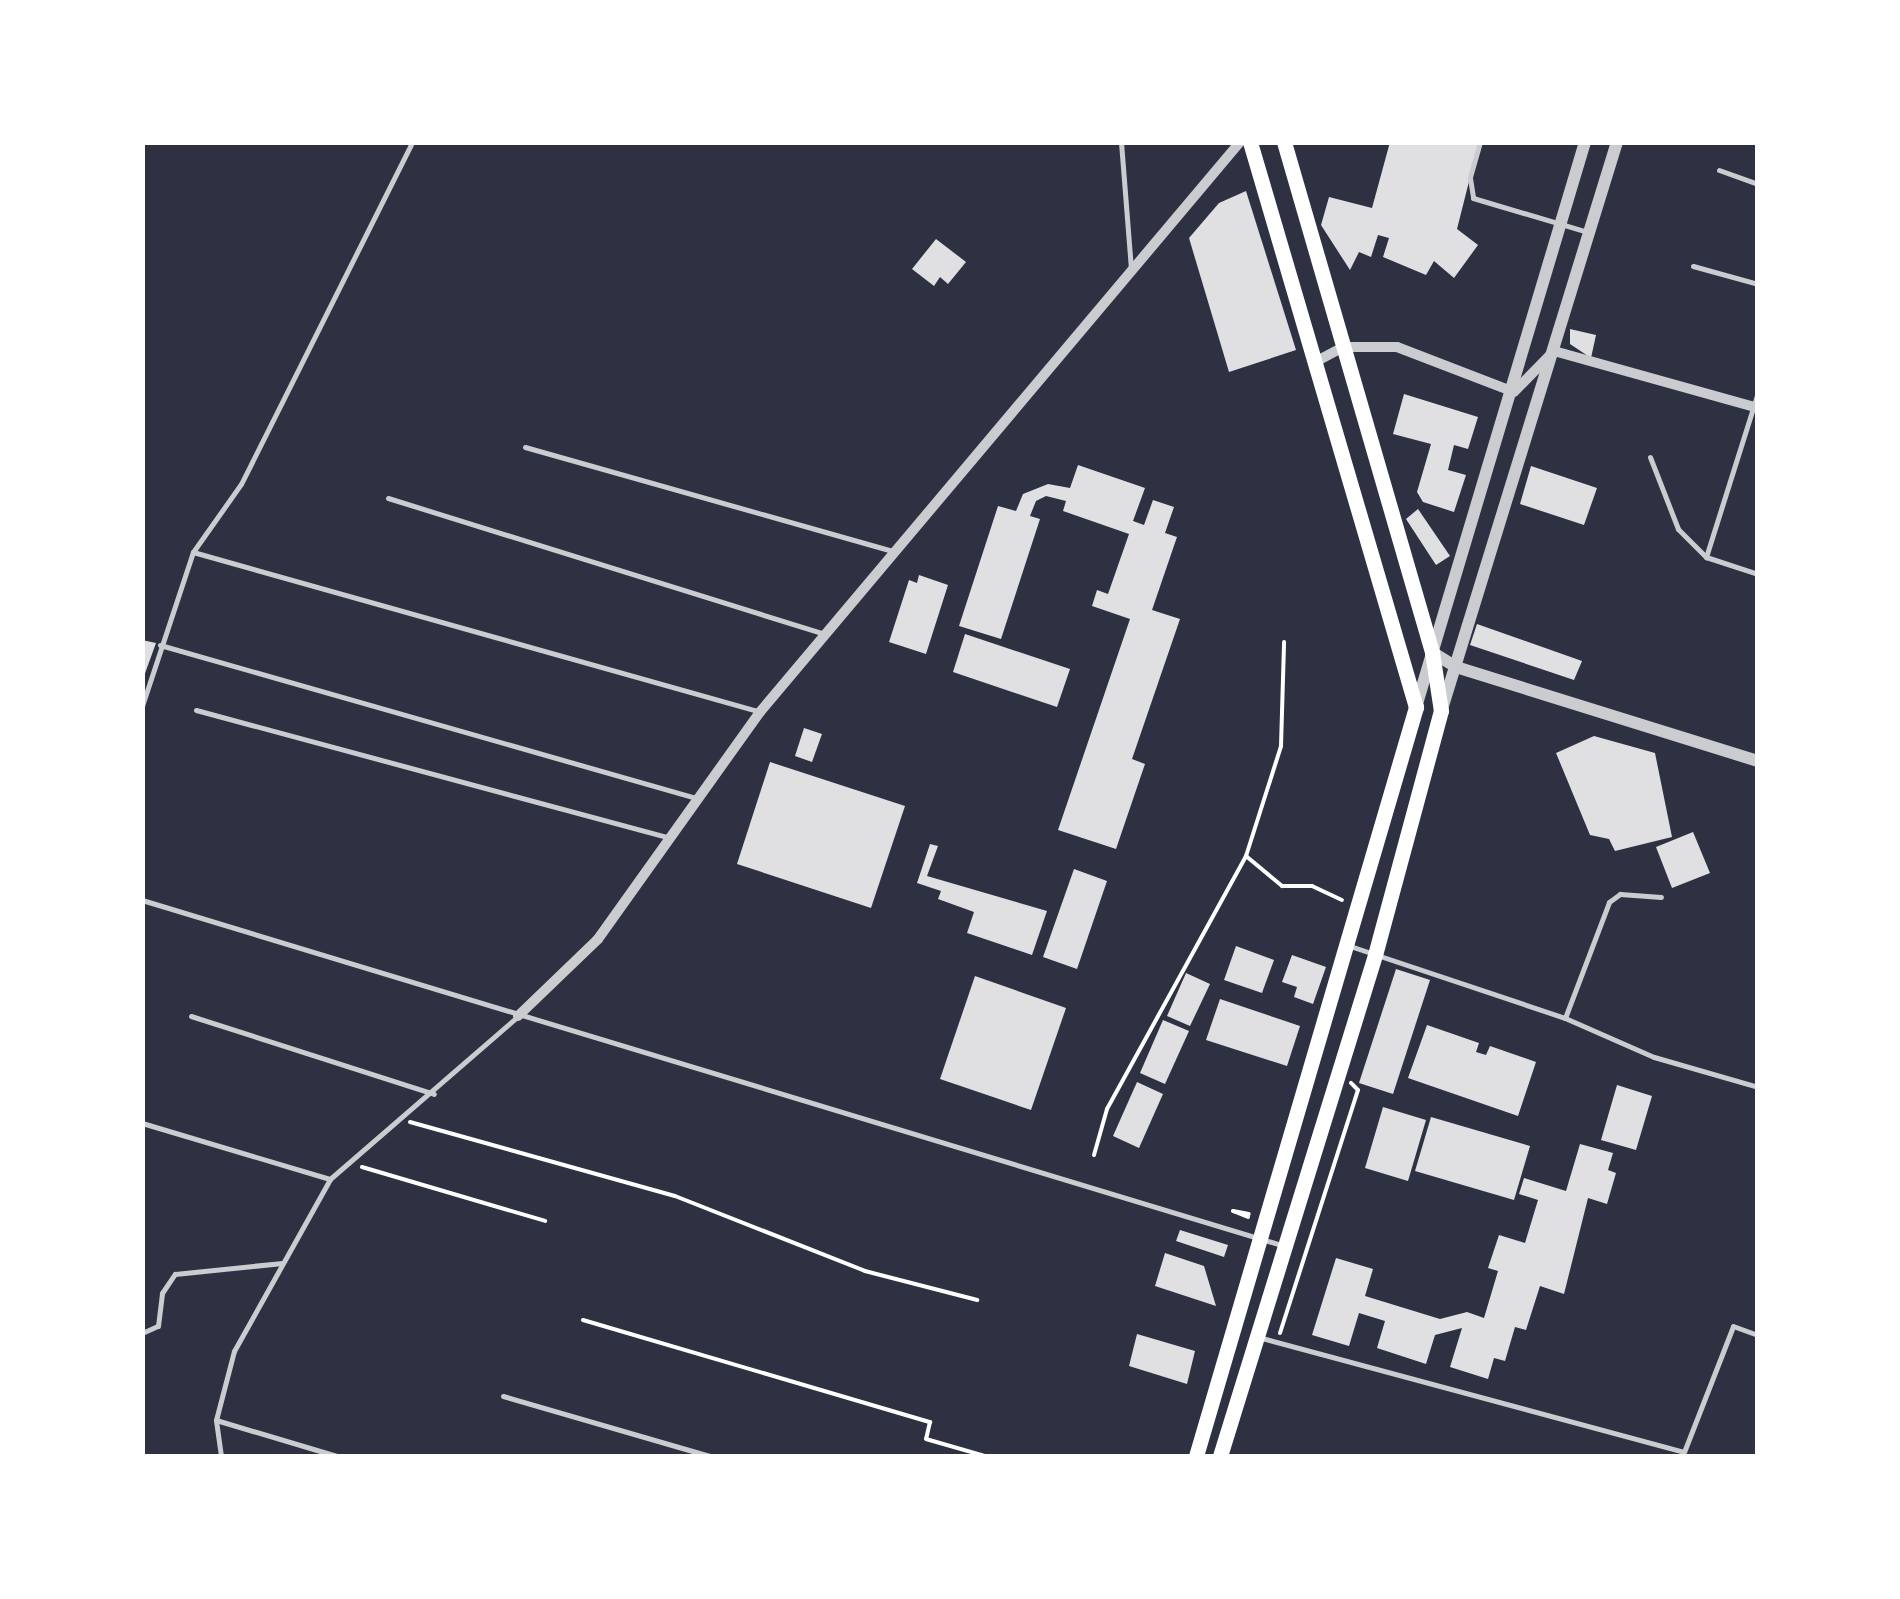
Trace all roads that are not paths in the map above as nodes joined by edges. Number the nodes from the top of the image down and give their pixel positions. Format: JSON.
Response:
{"nodes":[{"id":1,"x":412,"y":142,"type":"edge"},
{"id":2,"x":1122,"y":142,"type":"edge"},
{"id":3,"x":1240,"y":142,"type":"edge"},
{"id":4,"x":1250,"y":142,"type":"edge"},
{"id":5,"x":1284,"y":142,"type":"edge"},
{"id":6,"x":1480,"y":142,"type":"edge"},
{"id":7,"x":1586,"y":142,"type":"edge"},
{"id":8,"x":1617,"y":142,"type":"edge"},
{"id":9,"x":1720,"y":170,"type":"dead end"},
{"id":10,"x":1758,"y":170,"type":"edge"},
{"id":11,"x":1756,"y":183,"type":"edge"},
{"id":12,"x":1561,"y":224,"type":"junction"},
{"id":13,"x":1589,"y":232,"type":"junction"},
{"id":14,"x":1693,"y":266,"type":"dead end"},
{"id":15,"x":1132,"y":278,"type":"junction"},
{"id":16,"x":1758,"y":284,"type":"edge"},
{"id":17,"x":1343,"y":348,"type":"junction"},
{"id":18,"x":1554,"y":351,"type":"junction"},
{"id":19,"x":1317,"y":361,"type":"junction"},
{"id":20,"x":1514,"y":392,"type":"junction"},
{"id":21,"x":1758,"y":392,"type":"edge"},
{"id":22,"x":1756,"y":408,"type":"edge"},
{"id":23,"x":525,"y":447,"type":"dead end"},
{"id":24,"x":1650,"y":457,"type":"dead end"},
{"id":25,"x":388,"y":498,"type":"dead end"},
{"id":26,"x":892,"y":551,"type":"junction"},
{"id":27,"x":192,"y":552,"type":"junction"},
{"id":28,"x":1706,"y":558,"type":"junction"},
{"id":29,"x":1758,"y":574,"type":"edge"},
{"id":30,"x":826,"y":635,"type":"junction"},
{"id":31,"x":160,"y":645,"type":"junction"},
{"id":32,"x":1432,"y":652,"type":"junction"},
{"id":33,"x":1456,"y":667,"type":"junction"},
{"id":34,"x":142,"y":706,"type":"edge"},
{"id":35,"x":1416,"y":707,"type":"junction"},
{"id":36,"x":196,"y":710,"type":"dead end"},
{"id":37,"x":1441,"y":711,"type":"junction"},
{"id":38,"x":760,"y":712,"type":"junction"},
{"id":39,"x":1758,"y":760,"type":"edge"},
{"id":40,"x":700,"y":799,"type":"junction"},
{"id":41,"x":674,"y":838,"type":"junction"},
{"id":42,"x":1661,"y":897,"type":"dead end"},
{"id":43,"x":142,"y":900,"type":"edge"},
{"id":44,"x":1350,"y":946,"type":"junction"},
{"id":45,"x":1375,"y":954,"type":"junction"},
{"id":46,"x":191,"y":1016,"type":"dead end"},
{"id":47,"x":518,"y":1016,"type":"junction"},
{"id":48,"x":1565,"y":1018,"type":"junction"},
{"id":49,"x":1758,"y":1088,"type":"edge"},
{"id":50,"x":434,"y":1094,"type":"junction"},
{"id":51,"x":142,"y":1123,"type":"edge"},
{"id":52,"x":330,"y":1179,"type":"junction"},
{"id":53,"x":1256,"y":1239,"type":"junction"},
{"id":54,"x":1284,"y":1246,"type":"junction"},
{"id":55,"x":282,"y":1263,"type":"junction"},
{"id":56,"x":142,"y":1333,"type":"edge"},
{"id":57,"x":1758,"y":1335,"type":"edge"},
{"id":58,"x":1255,"y":1336,"type":"junction"},
{"id":59,"x":502,"y":1396,"type":"dead end"},
{"id":60,"x":216,"y":1420,"type":"junction"},
{"id":61,"x":220,"y":1456,"type":"edge"},
{"id":62,"x":338,"y":1456,"type":"edge"},
{"id":63,"x":710,"y":1456,"type":"edge"},
{"id":64,"x":1196,"y":1456,"type":"edge"},
{"id":65,"x":1220,"y":1456,"type":"edge"}],
"edges":[{"from":1,"to":27,"type":"lane"},
{"from":2,"to":15,"type":"lane"},
{"from":3,"to":15,"type":"street"},
{"from":4,"to":19,"type":"main road"},
{"from":5,"to":17,"type":"main road"},
{"from":6,"to":12,"type":"lane"},
{"from":7,"to":12,"type":"street"},
{"from":8,"to":13,"type":"street"},
{"from":9,"to":11,"type":"lane"},
{"from":10,"to":11,"type":"lane"},
{"from":12,"to":13,"type":"lane"},
{"from":12,"to":20,"type":"street"},
{"from":13,"to":18,"type":"street"},
{"from":14,"to":16,"type":"lane"},
{"from":15,"to":26,"type":"street"},
{"from":17,"to":19,"type":"street"},
{"from":17,"to":20,"type":"street"},
{"from":17,"to":32,"type":"main road"},
{"from":18,"to":20,"type":"street"},
{"from":18,"to":22,"type":"street"},
{"from":18,"to":33,"type":"street"},
{"from":19,"to":35,"type":"main road"},
{"from":20,"to":32,"type":"street"},
{"from":21,"to":22,"type":"lane"},
{"from":22,"to":28,"type":"lane"},
{"from":23,"to":26,"type":"lane"},
{"from":24,"to":28,"type":"lane"},
{"from":25,"to":30,"type":"lane"},
{"from":26,"to":30,"type":"street"},
{"from":27,"to":31,"type":"lane"},
{"from":27,"to":38,"type":"lane"},
{"from":28,"to":29,"type":"lane"},
{"from":30,"to":38,"type":"street"},
{"from":31,"to":34,"type":"lane"},
{"from":31,"to":40,"type":"lane"},
{"from":32,"to":33,"type":"street"},
{"from":32,"to":35,"type":"street"},
{"from":32,"to":37,"type":"main road"},
{"from":33,"to":37,"type":"street"},
{"from":33,"to":39,"type":"street"},
{"from":35,"to":37,"type":"main road"},
{"from":35,"to":44,"type":"main road"},
{"from":36,"to":41,"type":"lane"},
{"from":37,"to":45,"type":"main road"},
{"from":38,"to":40,"type":"street"},
{"from":40,"to":41,"type":"street"},
{"from":41,"to":47,"type":"street"},
{"from":42,"to":48,"type":"lane"},
{"from":43,"to":47,"type":"lane"},
{"from":44,"to":45,"type":"lane"},
{"from":44,"to":53,"type":"main road"},
{"from":45,"to":48,"type":"lane"},
{"from":45,"to":54,"type":"main road"},
{"from":46,"to":50,"type":"lane"},
{"from":47,"to":50,"type":"lane"},
{"from":47,"to":53,"type":"lane"},
{"from":48,"to":49,"type":"lane"},
{"from":50,"to":52,"type":"lane"},
{"from":51,"to":52,"type":"lane"},
{"from":52,"to":55,"type":"lane"},
{"from":53,"to":54,"type":"lane"},
{"from":53,"to":64,"type":"main road"},
{"from":54,"to":58,"type":"main road"},
{"from":55,"to":56,"type":"lane"},
{"from":55,"to":60,"type":"lane"},
{"from":57,"to":58,"type":"lane"},
{"from":58,"to":65,"type":"main road"},
{"from":59,"to":63,"type":"lane"},
{"from":60,"to":61,"type":"lane"},
{"from":60,"to":62,"type":"lane"}]}
